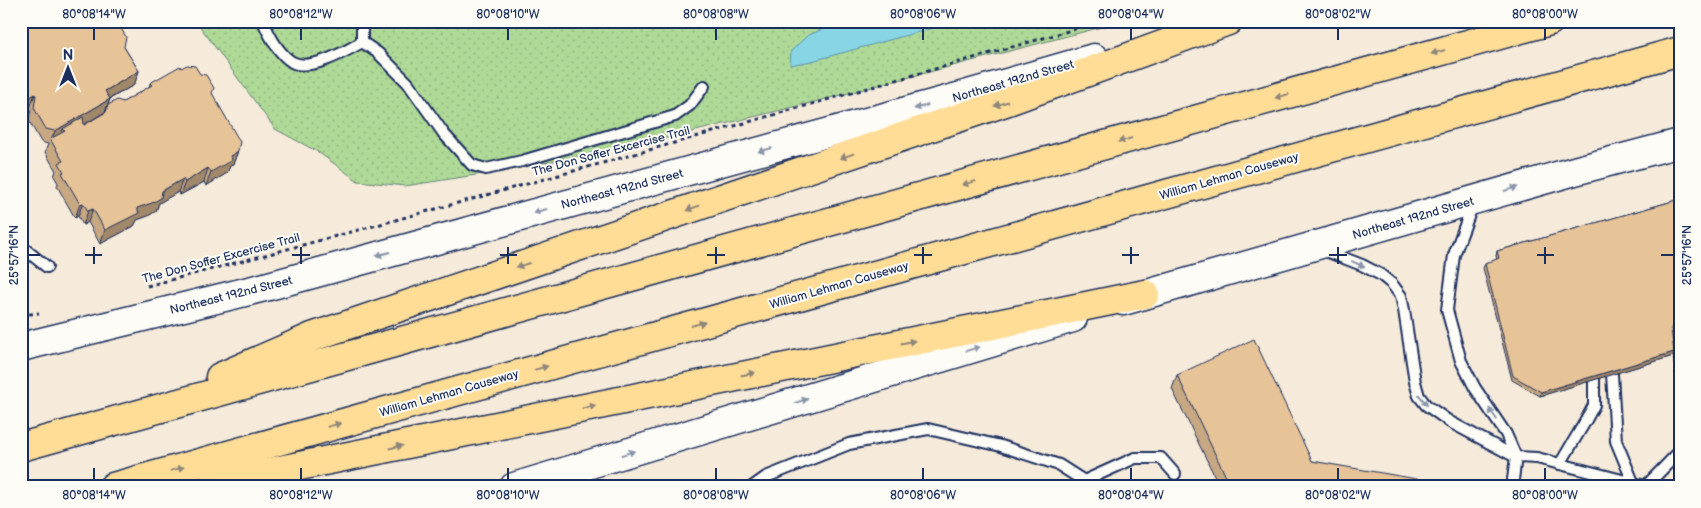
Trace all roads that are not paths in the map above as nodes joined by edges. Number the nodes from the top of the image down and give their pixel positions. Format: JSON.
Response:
{"nodes":[{"id":1,"x":262,"y":21,"type":"edge"},
{"id":2,"x":362,"y":21,"type":"edge"},
{"id":3,"x":1220,"y":21,"type":"edge"},
{"id":4,"x":1228,"y":21,"type":"edge"},
{"id":5,"x":1550,"y":21,"type":"edge"},
{"id":6,"x":362,"y":42,"type":"junction"},
{"id":7,"x":1680,"y":51,"type":"edge"},
{"id":8,"x":704,"y":86,"type":"dead end"},
{"id":9,"x":1680,"y":143,"type":"edge"},
{"id":10,"x":1474,"y":200,"type":"junction"},
{"id":11,"x":21,"y":246,"type":"edge"},
{"id":12,"x":1313,"y":246,"type":"junction"},
{"id":13,"x":48,"y":267,"type":"dead end"},
{"id":14,"x":1145,"y":294,"type":"junction"},
{"id":15,"x":21,"y":347,"type":"edge"},
{"id":16,"x":1612,"y":374,"type":"edge"},
{"id":17,"x":1594,"y":380,"type":"edge"},
{"id":18,"x":121,"y":420,"type":"junction"},
{"id":19,"x":21,"y":447,"type":"edge"},
{"id":20,"x":1680,"y":451,"type":"edge"},
{"id":21,"x":1516,"y":457,"type":"junction"},
{"id":22,"x":1560,"y":464,"type":"junction"},
{"id":23,"x":1175,"y":474,"type":"dead end"},
{"id":24,"x":588,"y":475,"type":"edge"},
{"id":25,"x":1632,"y":482,"type":"junction"},
{"id":26,"x":1085,"y":484,"type":"edge"},
{"id":27,"x":1647,"y":486,"type":"edge"},
{"id":28,"x":114,"y":487,"type":"edge"},
{"id":29,"x":211,"y":487,"type":"edge"},
{"id":30,"x":514,"y":487,"type":"edge"},
{"id":31,"x":752,"y":487,"type":"edge"},
{"id":32,"x":1512,"y":487,"type":"edge"}],
"edges":[{"from":1,"to":6,"type":"lane"},
{"from":2,"to":6,"type":"lane"},
{"from":3,"to":15,"type":"street","name":"Northeast 192nd Street","one_way":true},
{"from":4,"to":18,"type":"highway","one_way":true},
{"from":5,"to":18,"type":"highway","one_way":true},
{"from":6,"to":8,"type":"lane"},
{"from":28,"to":7,"type":"highway","name":"William Lehman Causeway","one_way":true},
{"from":10,"to":9,"type":"street","name":"Northeast 192nd Street","one_way":true},
{"from":10,"to":12,"type":"street","name":"Northeast 192nd Street"},
{"from":21,"to":10,"type":"lane","one_way":true},
{"from":11,"to":13,"type":"lane"},
{"from":12,"to":14,"type":"street","name":"Northeast 192nd Street"},
{"from":12,"to":21,"type":"lane","one_way":true},
{"from":24,"to":14,"type":"street","name":"Northeast 192nd Street","one_way":true},
{"from":29,"to":14,"type":"highway","one_way":true},
{"from":16,"to":25,"type":"lane"},
{"from":17,"to":22,"type":"lane"},
{"from":18,"to":19,"type":"highway"},
{"from":20,"to":27,"type":"lane"},
{"from":21,"to":22,"type":"lane"},
{"from":21,"to":32,"type":"lane"},
{"from":22,"to":25,"type":"lane"},
{"from":23,"to":26,"type":"lane"},
{"from":24,"to":30,"type":"street","name":"Northeast 192nd Street"},
{"from":25,"to":27,"type":"lane"},
{"from":26,"to":31,"type":"lane"}]}
